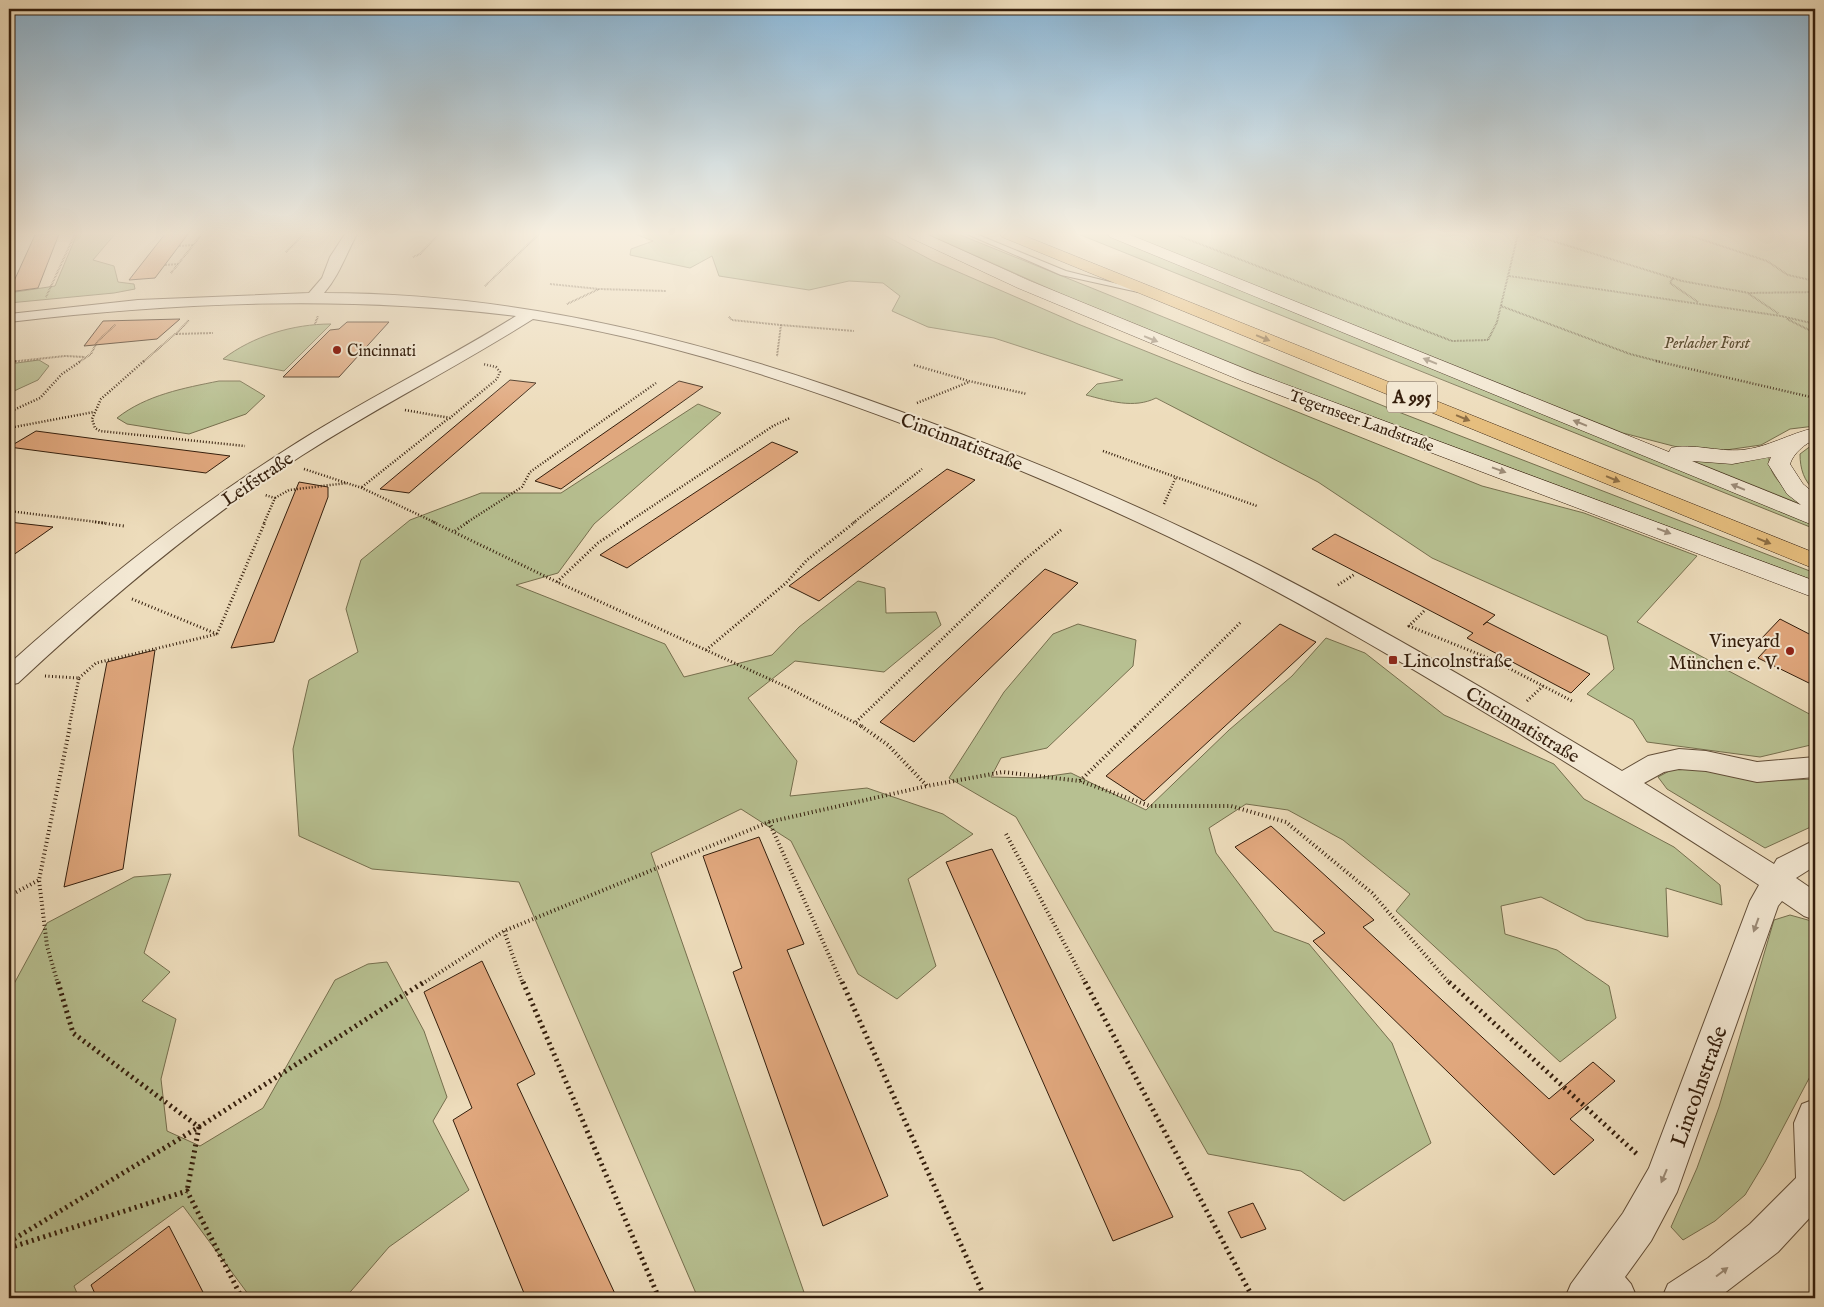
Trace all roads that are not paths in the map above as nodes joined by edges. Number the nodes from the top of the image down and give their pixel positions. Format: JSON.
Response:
{"nodes":[{"id":1,"x":1047,"y":295,"type":"edge"},
{"id":2,"x":1154,"y":295,"type":"edge"},
{"id":3,"x":1265,"y":295,"type":"edge"},
{"id":4,"x":314,"y":296,"type":"joint"},
{"id":5,"x":531,"y":313,"type":"junction"},
{"id":6,"x":1252,"y":315,"type":"dead end"},
{"id":7,"x":9,"y":318,"type":"edge"},
{"id":8,"x":1809,"y":435,"type":"edge"},
{"id":9,"x":1625,"y":441,"type":"junction"},
{"id":10,"x":1815,"y":505,"type":"edge"},
{"id":11,"x":1815,"y":519,"type":"edge"},
{"id":12,"x":1815,"y":546,"type":"edge"},
{"id":13,"x":1815,"y":562,"type":"edge"},
{"id":14,"x":1815,"y":590,"type":"edge"},
{"id":15,"x":9,"y":677,"type":"edge"},
{"id":16,"x":1815,"y":768,"type":"edge"},
{"id":17,"x":1623,"y":783,"type":"junction"},
{"id":18,"x":1815,"y":852,"type":"edge"},
{"id":19,"x":1778,"y":881,"type":"junction"},
{"id":20,"x":1815,"y":907,"type":"edge"},
{"id":21,"x":1815,"y":1117,"type":"edge"},
{"id":22,"x":1815,"y":1186,"type":"edge"},
{"id":23,"x":1600,"y":1292,"type":"edge"},
{"id":24,"x":1682,"y":1298,"type":"edge"}],
"edges":[{"from":1,"to":14,"type":"main road","name":"Tegernseer Landstraße","one_way":true},
{"from":2,"to":13,"type":"highway","number":"A 995","one_way":true},
{"from":9,"to":3,"type":"main road","one_way":true},
{"from":4,"to":5,"type":"street","name":"Cincinnatistraße"},
{"from":4,"to":7,"type":"street","name":"Cincinnatistraße"},
{"from":5,"to":15,"type":"street","name":"Leifstraße"},
{"from":5,"to":17,"type":"street","name":"Cincinnatistraße"},
{"from":6,"to":12,"type":"highway","number":"A 995"},
{"from":8,"to":9,"type":"main road"},
{"from":8,"to":10,"type":"main road"},
{"from":11,"to":9,"type":"main road","one_way":true},
{"from":16,"to":17,"type":"street"},
{"from":17,"to":19,"type":"street","name":"Cincinnatistraße"},
{"from":18,"to":19,"type":"street","name":"Lincolnstraße"},
{"from":19,"to":20,"type":"street","name":"Cincinnatistraße"},
{"from":19,"to":23,"type":"street","name":"Lincolnstraße","one_way":true},
{"from":21,"to":22,"type":"street"},
{"from":24,"to":22,"type":"street","one_way":true}]}
